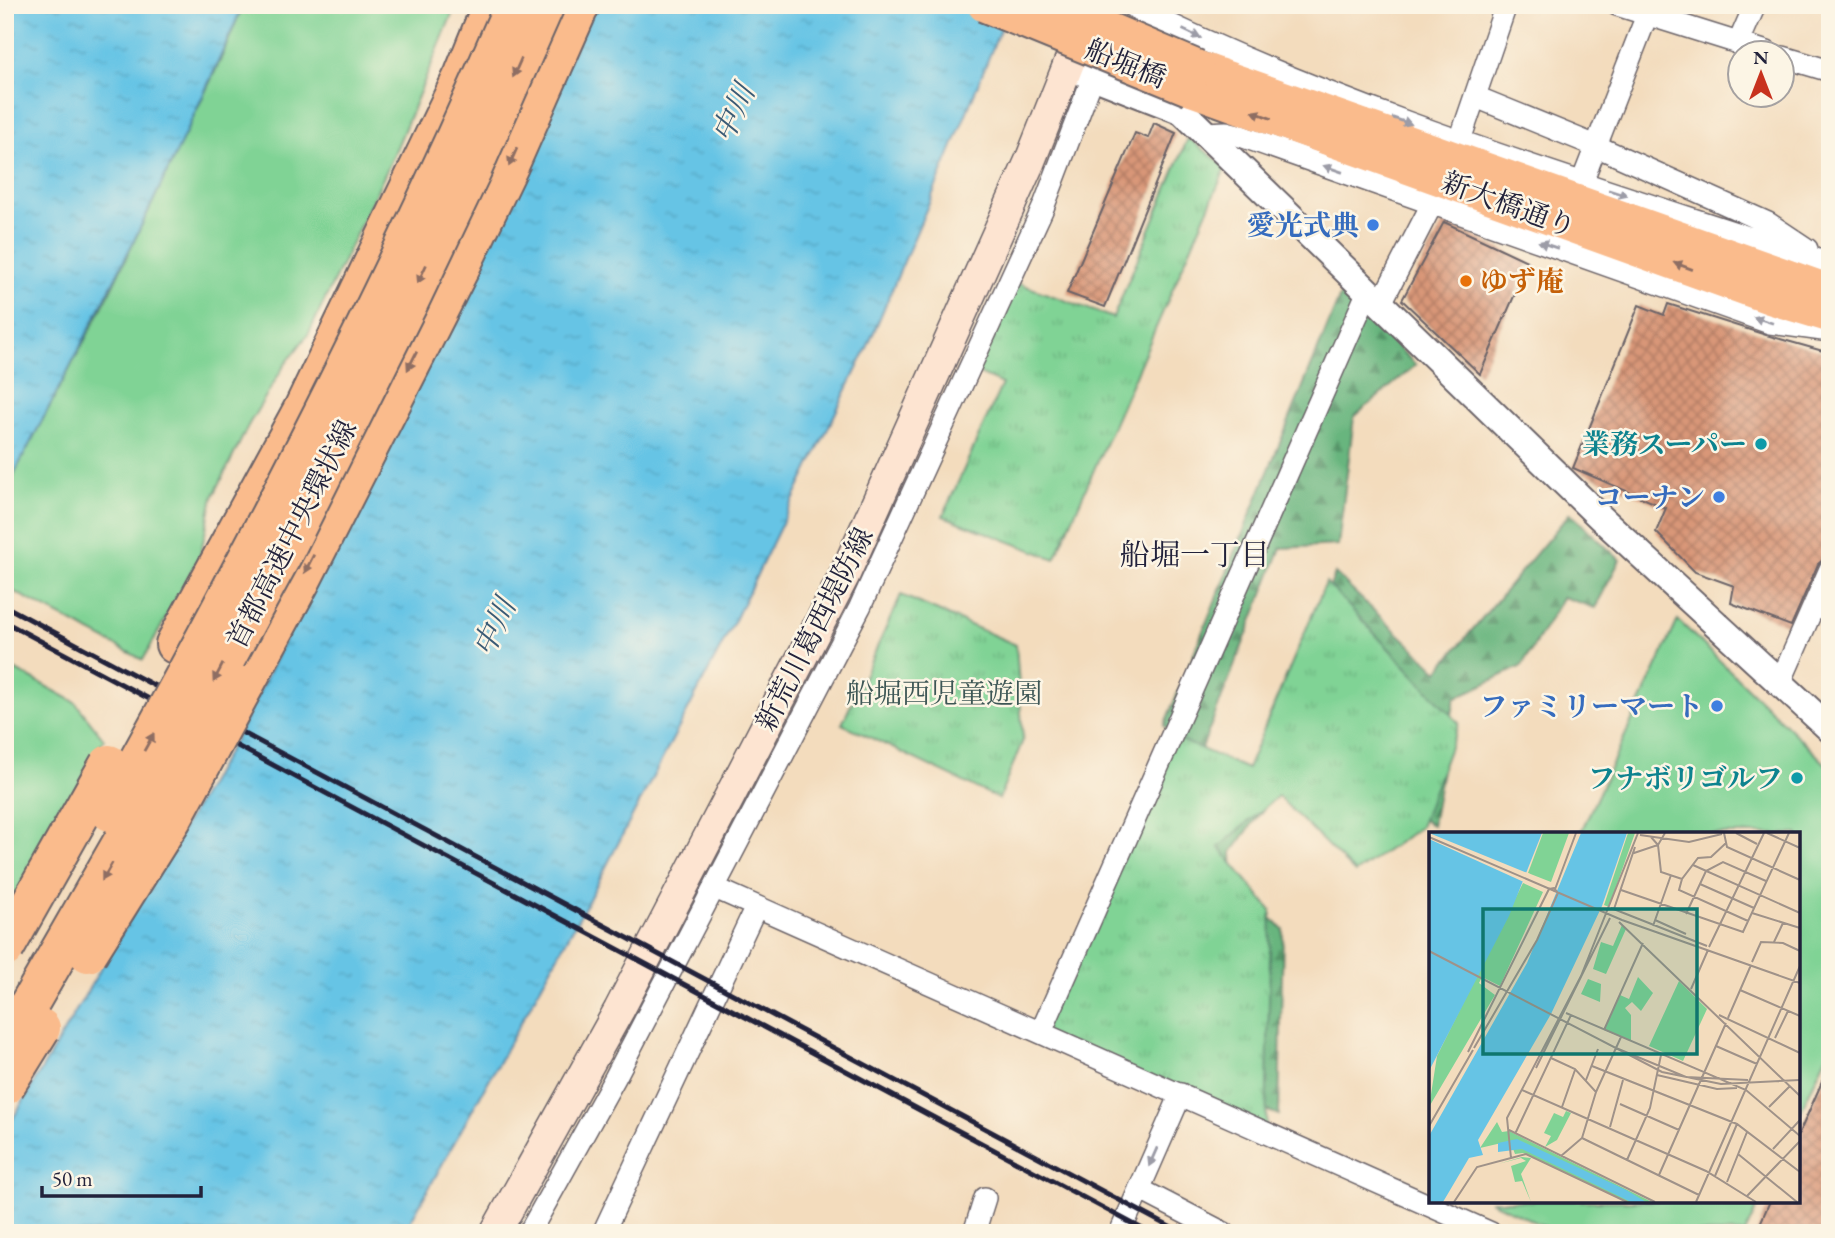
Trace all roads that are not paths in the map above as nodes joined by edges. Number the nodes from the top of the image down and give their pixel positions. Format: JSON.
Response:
{"nodes":[{"id":1,"x":492,"y":5,"type":"edge"},
{"id":2,"x":514,"y":5,"type":"edge"},
{"id":3,"x":545,"y":5,"type":"edge"},
{"id":4,"x":580,"y":5,"type":"edge"},
{"id":5,"x":984,"y":5,"type":"edge"},
{"id":6,"x":1052,"y":5,"type":"edge"},
{"id":7,"x":1092,"y":5,"type":"edge"},
{"id":8,"x":1506,"y":5,"type":"edge"},
{"id":9,"x":1617,"y":5,"type":"edge"},
{"id":10,"x":1755,"y":5,"type":"edge"},
{"id":11,"x":1138,"y":9,"type":"edge"},
{"id":12,"x":1647,"y":15,"type":"junction"},
{"id":13,"x":1741,"y":38,"type":"edge"},
{"id":14,"x":1727,"y":40,"type":"edge"},
{"id":15,"x":1797,"y":61,"type":"edge"},
{"id":16,"x":1830,"y":71,"type":"edge"},
{"id":17,"x":1080,"y":72,"type":"junction"},
{"id":18,"x":1189,"y":89,"type":"junction"},
{"id":19,"x":1476,"y":97,"type":"junction"},
{"id":20,"x":1205,"y":133,"type":"junction"},
{"id":21,"x":1460,"y":140,"type":"junction"},
{"id":22,"x":1596,"y":146,"type":"junction"},
{"id":23,"x":1583,"y":182,"type":"junction"},
{"id":24,"x":1432,"y":204,"type":"junction"},
{"id":25,"x":1830,"y":264,"type":"edge"},
{"id":26,"x":1774,"y":286,"type":"junction"},
{"id":27,"x":1830,"y":291,"type":"edge"},
{"id":28,"x":1375,"y":297,"type":"junction"},
{"id":29,"x":1830,"y":316,"type":"edge"},
{"id":30,"x":1830,"y":331,"type":"edge"},
{"id":31,"x":1830,"y":569,"type":"edge"},
{"id":32,"x":1780,"y":682,"type":"junction"},
{"id":33,"x":1830,"y":729,"type":"edge"},
{"id":34,"x":715,"y":887,"type":"junction"},
{"id":35,"x":757,"y":907,"type":"junction"},
{"id":36,"x":5,"y":948,"type":"edge"},
{"id":37,"x":5,"y":992,"type":"edge"},
{"id":38,"x":1041,"y":1032,"type":"junction"},
{"id":39,"x":5,"y":1046,"type":"edge"},
{"id":40,"x":5,"y":1086,"type":"edge"},
{"id":41,"x":1181,"y":1094,"type":"junction"},
{"id":42,"x":1139,"y":1189,"type":"junction"},
{"id":43,"x":985,"y":1198,"type":"dead end"},
{"id":44,"x":495,"y":1233,"type":"edge"},
{"id":45,"x":529,"y":1233,"type":"edge"},
{"id":46,"x":603,"y":1233,"type":"edge"},
{"id":47,"x":974,"y":1233,"type":"edge"},
{"id":48,"x":1120,"y":1233,"type":"edge"},
{"id":49,"x":1224,"y":1233,"type":"edge"},
{"id":50,"x":1492,"y":1233,"type":"edge"}],
"edges":[{"from":1,"to":36,"type":"highway","bridge":true},
{"from":37,"to":2,"type":"highway","name":"首都高速中央環状線","one_way":true,"bridge":true},
{"from":3,"to":39,"type":"highway","name":"首都高速中央環状線","one_way":true,"bridge":true},
{"from":4,"to":40,"type":"highway","one_way":true,"bridge":true},
{"from":5,"to":18,"type":"main road","name":"船堀橋","bridge":true},
{"from":6,"to":18,"type":"main road","name":"船堀橋","bridge":true},
{"from":7,"to":17,"type":"main road","name":"新荒川葛西堤防線"},
{"from":8,"to":19,"type":"street"},
{"from":9,"to":12,"type":"street"},
{"from":10,"to":13,"type":"street"},
{"from":11,"to":18,"type":"street"},
{"from":11,"to":21,"type":"street","one_way":true},
{"from":12,"to":14,"type":"street"},
{"from":12,"to":22,"type":"street"},
{"from":15,"to":16,"type":"street"},
{"from":17,"to":18,"type":"street"},
{"from":17,"to":34,"type":"street"},
{"from":17,"to":44,"type":"main road","name":"新荒川葛西堤防線"},
{"from":18,"to":20,"type":"street"},
{"from":18,"to":26,"type":"main road","name":"新大橋通り"},
{"from":19,"to":21,"type":"street"},
{"from":19,"to":22,"type":"street"},
{"from":24,"to":20,"type":"street","one_way":true},
{"from":20,"to":28,"type":"street"},
{"from":21,"to":23,"type":"street"},
{"from":22,"to":23,"type":"street"},
{"from":22,"to":25,"type":"street"},
{"from":23,"to":25,"type":"street","one_way":true},
{"from":24,"to":28,"type":"street"},
{"from":30,"to":24,"type":"street","one_way":true},
{"from":26,"to":27,"type":"main road","name":"新大橋通り"},
{"from":26,"to":29,"type":"main road","name":"新大橋通り"},
{"from":28,"to":32,"type":"street"},
{"from":28,"to":38,"type":"street"},
{"from":31,"to":32,"type":"street"},
{"from":32,"to":33,"type":"street"},
{"from":34,"to":35,"type":"street"},
{"from":34,"to":45,"type":"street"},
{"from":35,"to":38,"type":"street"},
{"from":35,"to":46,"type":"street"},
{"from":38,"to":41,"type":"street"},
{"from":41,"to":42,"type":"street","one_way":true},
{"from":41,"to":50,"type":"street"},
{"from":42,"to":48,"type":"street"},
{"from":42,"to":49,"type":"street"},
{"from":43,"to":47,"type":"street"}]}
